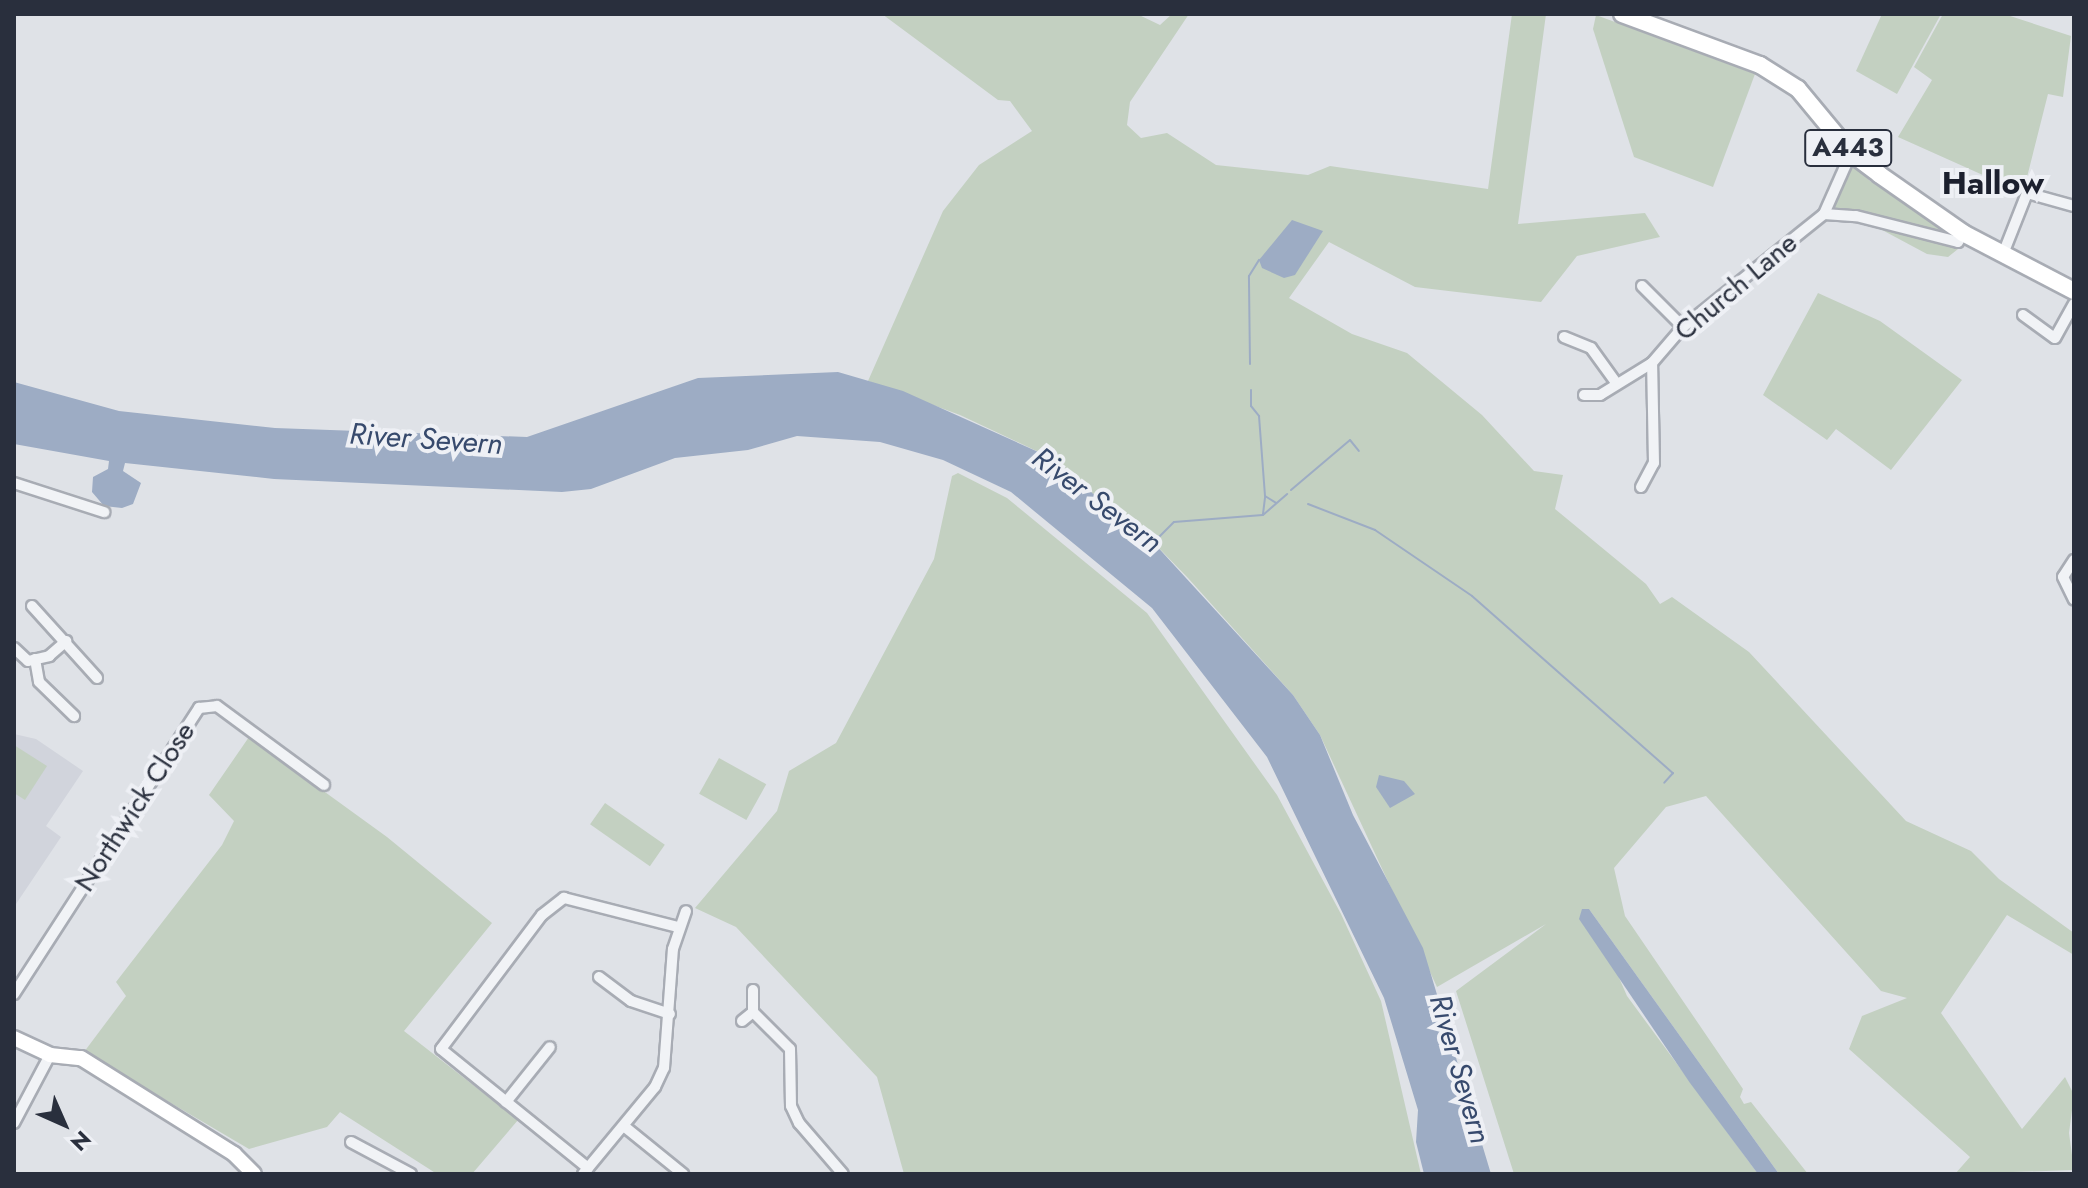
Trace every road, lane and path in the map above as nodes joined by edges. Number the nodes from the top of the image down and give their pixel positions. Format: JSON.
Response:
{"nodes":[{"id":1,"x":1622,"y":14,"type":"edge"},
{"id":2,"x":1851,"y":153,"type":"junction"},
{"id":3,"x":2074,"y":206,"type":"edge"},
{"id":4,"x":1824,"y":214,"type":"junction"},
{"id":5,"x":1963,"y":233,"type":"junction"},
{"id":6,"x":2003,"y":254,"type":"junction"},
{"id":7,"x":1642,"y":286,"type":"dead end"},
{"id":8,"x":2074,"y":291,"type":"edge"},
{"id":9,"x":2074,"y":304,"type":"edge"},
{"id":10,"x":2023,"y":315,"type":"dead end"},
{"id":11,"x":1683,"y":327,"type":"junction"},
{"id":12,"x":1564,"y":337,"type":"dead end"},
{"id":13,"x":1652,"y":363,"type":"junction"},
{"id":14,"x":1617,"y":384,"type":"junction"},
{"id":15,"x":1584,"y":395,"type":"dead end"},
{"id":16,"x":14,"y":483,"type":"edge"},
{"id":17,"x":1641,"y":487,"type":"dead end"},
{"id":18,"x":104,"y":512,"type":"dead end"},
{"id":19,"x":2074,"y":560,"type":"edge"},
{"id":20,"x":2074,"y":600,"type":"edge"},
{"id":21,"x":32,"y":606,"type":"dead end"},
{"id":22,"x":66,"y":641,"type":"junction"},
{"id":23,"x":14,"y":648,"type":"edge"},
{"id":24,"x":35,"y":659,"type":"junction"},
{"id":25,"x":97,"y":678,"type":"dead end"},
{"id":26,"x":74,"y":716,"type":"dead end"},
{"id":27,"x":324,"y":785,"type":"dead end"},
{"id":28,"x":686,"y":911,"type":"dead end"},
{"id":29,"x":678,"y":927,"type":"junction"},
{"id":30,"x":599,"y":977,"type":"dead end"},
{"id":31,"x":753,"y":990,"type":"dead end"},
{"id":32,"x":14,"y":994,"type":"edge"},
{"id":33,"x":753,"y":1012,"type":"junction"},
{"id":34,"x":670,"y":1014,"type":"junction"},
{"id":35,"x":742,"y":1021,"type":"dead end"},
{"id":36,"x":14,"y":1038,"type":"edge"},
{"id":37,"x":550,"y":1047,"type":"dead end"},
{"id":38,"x":50,"y":1055,"type":"junction"},
{"id":39,"x":506,"y":1102,"type":"junction"},
{"id":40,"x":14,"y":1123,"type":"edge"},
{"id":41,"x":625,"y":1127,"type":"junction"},
{"id":42,"x":351,"y":1142,"type":"dead end"},
{"id":43,"x":586,"y":1171,"type":"edge"},
{"id":44,"x":254,"y":1174,"type":"edge"},
{"id":45,"x":411,"y":1174,"type":"edge"},
{"id":46,"x":683,"y":1174,"type":"edge"},
{"id":47,"x":843,"y":1174,"type":"edge"}],
"edges":[{"from":1,"to":2,"type":"main road","number":"A443"},
{"from":2,"to":4,"type":"street","name":"Church Lane"},
{"from":2,"to":5,"type":"main road","number":"A443"},
{"from":3,"to":6,"type":"street"},
{"from":4,"to":5,"type":"street","name":"Church Lane"},
{"from":4,"to":11,"type":"street","name":"Church Lane"},
{"from":5,"to":6,"type":"main road","number":"A443"},
{"from":6,"to":8,"type":"main road","number":"A443"},
{"from":7,"to":11,"type":"street"},
{"from":9,"to":10,"type":"street"},
{"from":11,"to":13,"type":"street","name":"Church Lane"},
{"from":12,"to":14,"type":"street"},
{"from":13,"to":14,"type":"street","name":"Church Lane"},
{"from":13,"to":17,"type":"street","name":"Church Lane"},
{"from":14,"to":15,"type":"street","name":"Church Lane"},
{"from":16,"to":18,"type":"street"},
{"from":19,"to":20,"type":"street"},
{"from":21,"to":22,"type":"street"},
{"from":22,"to":24,"type":"street"},
{"from":22,"to":25,"type":"street"},
{"from":23,"to":24,"type":"street"},
{"from":24,"to":26,"type":"street"},
{"from":27,"to":32,"type":"street","name":"Northwick Close"},
{"from":28,"to":29,"type":"street"},
{"from":29,"to":34,"type":"street"},
{"from":29,"to":39,"type":"street"},
{"from":30,"to":34,"type":"street"},
{"from":31,"to":33,"type":"street"},
{"from":33,"to":35,"type":"street"},
{"from":33,"to":47,"type":"street"},
{"from":34,"to":41,"type":"street"},
{"from":36,"to":38,"type":"street"},
{"from":37,"to":39,"type":"street"},
{"from":38,"to":40,"type":"street"},
{"from":38,"to":44,"type":"street"},
{"from":39,"to":43,"type":"street"},
{"from":41,"to":43,"type":"street"},
{"from":41,"to":46,"type":"street"},
{"from":42,"to":45,"type":"street"}]}
